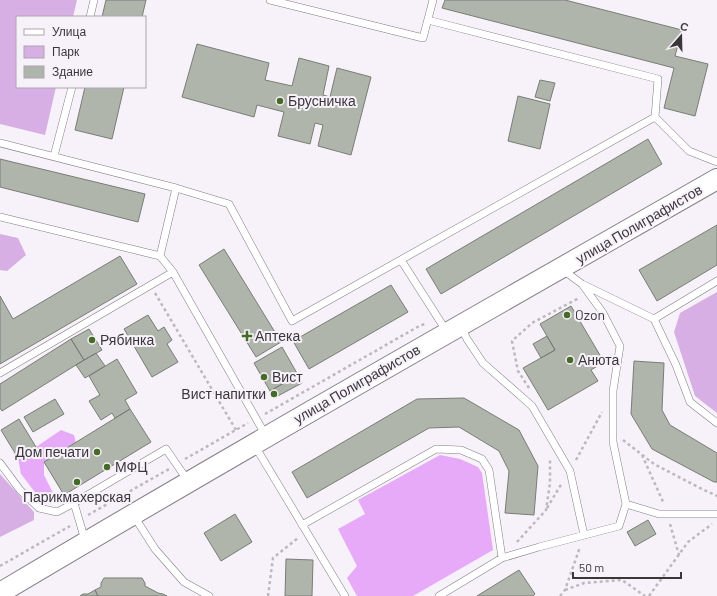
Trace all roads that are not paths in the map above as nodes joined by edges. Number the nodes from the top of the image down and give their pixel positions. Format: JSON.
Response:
{"nodes":[{"id":1,"x":94,"y":0,"type":"edge"},
{"id":2,"x":270,"y":0,"type":"edge"},
{"id":3,"x":433,"y":0,"type":"edge"},
{"id":4,"x":90,"y":16,"type":"edge"},
{"id":5,"x":428,"y":20,"type":"junction"},
{"id":6,"x":72,"y":88,"type":"edge"},
{"id":7,"x":655,"y":117,"type":"junction"},
{"id":8,"x":0,"y":143,"type":"edge"},
{"id":9,"x":54,"y":156,"type":"junction"},
{"id":10,"x":717,"y":162,"type":"edge"},
{"id":11,"x":717,"y":179,"type":"edge"},
{"id":12,"x":176,"y":188,"type":"junction"},
{"id":13,"x":0,"y":216,"type":"edge"},
{"id":14,"x":160,"y":256,"type":"junction"},
{"id":15,"x":401,"y":260,"type":"junction"},
{"id":16,"x":561,"y":268,"type":"junction"},
{"id":17,"x":173,"y":272,"type":"junction"},
{"id":18,"x":717,"y":281,"type":"edge"},
{"id":19,"x":582,"y":284,"type":"junction"},
{"id":20,"x":654,"y":319,"type":"junction"},
{"id":21,"x":454,"y":329,"type":"junction"},
{"id":22,"x":0,"y":373,"type":"edge"},
{"id":23,"x":717,"y":423,"type":"edge"},
{"id":24,"x":260,"y":440,"type":"junction"},
{"id":25,"x":0,"y":463,"type":"edge"},
{"id":26,"x":188,"y":482,"type":"junction"},
{"id":27,"x":74,"y":503,"type":"junction"},
{"id":28,"x":626,"y":504,"type":"junction"},
{"id":29,"x":133,"y":514,"type":"junction"},
{"id":30,"x":717,"y":514,"type":"edge"},
{"id":31,"x":304,"y":528,"type":"junction"},
{"id":32,"x":584,"y":535,"type":"junction"},
{"id":33,"x":86,"y":542,"type":"junction"},
{"id":34,"x":502,"y":558,"type":"junction"},
{"id":35,"x":0,"y":593,"type":"edge"},
{"id":36,"x":209,"y":596,"type":"edge"},
{"id":37,"x":344,"y":596,"type":"edge"},
{"id":38,"x":439,"y":596,"type":"edge"}],
"edges":[{"from":1,"to":4,"type":"lane"},
{"from":2,"to":5,"type":"lane"},
{"from":3,"to":5,"type":"lane"},
{"from":5,"to":7,"type":"lane"},
{"from":6,"to":9,"type":"lane"},
{"from":7,"to":10,"type":"lane"},
{"from":7,"to":15,"type":"lane"},
{"from":8,"to":9,"type":"lane"},
{"from":9,"to":12,"type":"lane"},
{"from":11,"to":16,"type":"street","name":"улица Полиграфистов"},
{"from":12,"to":14,"type":"lane"},
{"from":12,"to":15,"type":"lane"},
{"from":13,"to":14,"type":"lane"},
{"from":14,"to":17,"type":"lane"},
{"from":15,"to":21,"type":"lane"},
{"from":16,"to":19,"type":"lane"},
{"from":16,"to":21,"type":"street","name":"улица Полиграфистов"},
{"from":17,"to":22,"type":"lane"},
{"from":17,"to":24,"type":"lane"},
{"from":18,"to":20,"type":"lane"},
{"from":19,"to":20,"type":"lane"},
{"from":19,"to":28,"type":"lane"},
{"from":20,"to":23,"type":"lane"},
{"from":21,"to":24,"type":"street","name":"улица Полиграфистов"},
{"from":21,"to":32,"type":"lane"},
{"from":24,"to":26,"type":"street","name":"улица Полиграфистов"},
{"from":24,"to":31,"type":"lane"},
{"from":25,"to":27,"type":"lane"},
{"from":26,"to":27,"type":"lane"},
{"from":26,"to":29,"type":"street","name":"улица Полиграфистов"},
{"from":27,"to":33,"type":"lane"},
{"from":28,"to":30,"type":"lane"},
{"from":28,"to":32,"type":"lane"},
{"from":29,"to":33,"type":"street","name":"улица Полиграфистов"},
{"from":29,"to":36,"type":"lane"},
{"from":31,"to":34,"type":"lane"},
{"from":31,"to":37,"type":"lane"},
{"from":32,"to":34,"type":"lane"},
{"from":33,"to":35,"type":"street","name":"улица Полиграфистов"},
{"from":34,"to":38,"type":"lane"}]}
